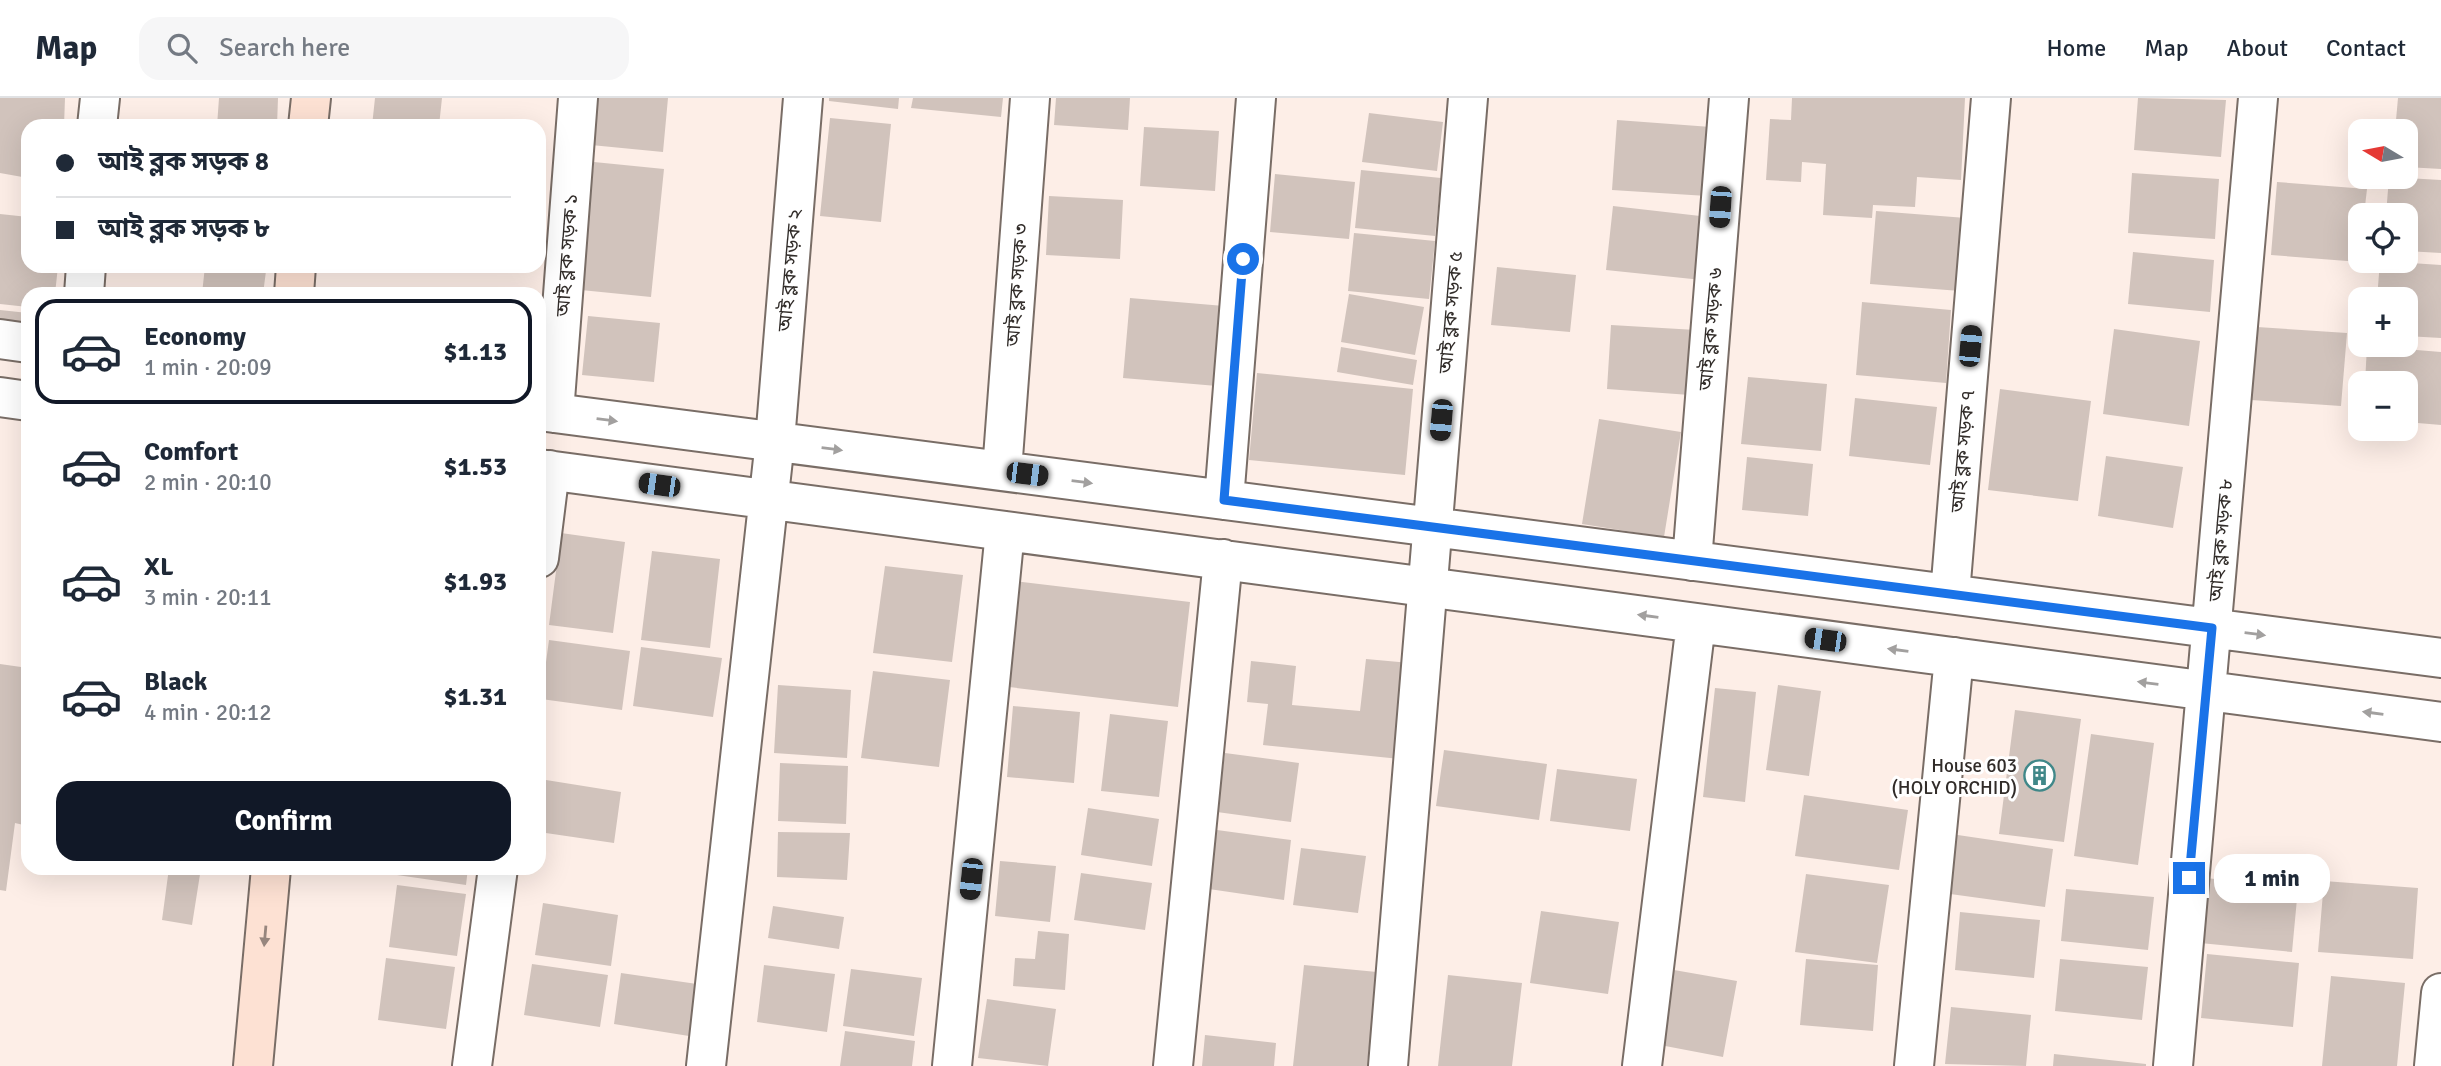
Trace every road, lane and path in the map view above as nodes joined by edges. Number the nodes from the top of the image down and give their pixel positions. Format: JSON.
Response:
{"nodes":[{"id":1,"x":100,"y":98,"type":"edge"},
{"id":2,"x":311,"y":98,"type":"edge"},
{"id":3,"x":578,"y":98,"type":"edge"},
{"id":4,"x":803,"y":98,"type":"edge"},
{"id":5,"x":1030,"y":98,"type":"edge"},
{"id":6,"x":1256,"y":98,"type":"edge"},
{"id":7,"x":1468,"y":98,"type":"edge"},
{"id":8,"x":1729,"y":98,"type":"edge"},
{"id":9,"x":1991,"y":98,"type":"edge"},
{"id":10,"x":2258,"y":98,"type":"edge"},
{"id":11,"x":98,"y":119,"type":"edge"},
{"id":12,"x":309,"y":119,"type":"edge"},
{"id":13,"x":0,"y":339,"type":"edge"},
{"id":14,"x":21,"y":342,"type":"edge"},
{"id":15,"x":0,"y":397,"type":"edge"},
{"id":16,"x":21,"y":400,"type":"edge"},
{"id":17,"x":546,"y":412,"type":"edge"},
{"id":18,"x":775,"y":441,"type":"junction"},
{"id":19,"x":546,"y":469,"type":"edge"},
{"id":20,"x":1002,"y":471,"type":"junction"},
{"id":21,"x":768,"y":499,"type":"junction"},
{"id":22,"x":1224,"y":500,"type":"junction"},
{"id":23,"x":1432,"y":527,"type":"junction"},
{"id":24,"x":1005,"y":531,"type":"junction"},
{"id":25,"x":1223,"y":559,"type":"junction"},
{"id":26,"x":1692,"y":561,"type":"junction"},
{"id":27,"x":1427,"y":587,"type":"junction"},
{"id":28,"x":1950,"y":594,"type":"junction"},
{"id":29,"x":1696,"y":623,"type":"junction"},
{"id":30,"x":2212,"y":628,"type":"junction"},
{"id":31,"x":1954,"y":657,"type":"junction"},
{"id":32,"x":2441,"y":658,"type":"edge"},
{"id":33,"x":2205,"y":690,"type":"junction"},
{"id":34,"x":2441,"y":722,"type":"edge"},
{"id":35,"x":245,"y":875,"type":"edge"},
{"id":36,"x":270,"y":875,"type":"edge"},
{"id":37,"x":497,"y":875,"type":"edge"},
{"id":38,"x":2441,"y":993,"type":"edge"},
{"id":39,"x":228,"y":1066,"type":"edge"},
{"id":40,"x":253,"y":1066,"type":"edge"},
{"id":41,"x":472,"y":1066,"type":"edge"},
{"id":42,"x":706,"y":1066,"type":"edge"},
{"id":43,"x":952,"y":1066,"type":"edge"},
{"id":44,"x":1173,"y":1066,"type":"edge"},
{"id":45,"x":1388,"y":1066,"type":"edge"},
{"id":46,"x":1642,"y":1066,"type":"edge"},
{"id":47,"x":1914,"y":1066,"type":"edge"},
{"id":48,"x":2173,"y":1066,"type":"edge"},
{"id":49,"x":2434,"y":1066,"type":"edge"}],
"edges":[{"from":1,"to":11,"type":"street"},
{"from":2,"to":12,"type":"street"},
{"from":3,"to":17,"type":"street","name":"আই ব্লক সড়ক ১"},
{"from":4,"to":18,"type":"street","name":"আই ব্লক সড়ক ২"},
{"from":5,"to":20,"type":"street","name":"আই ব্লক সড়ক ৩"},
{"from":6,"to":22,"type":"street"},
{"from":7,"to":23,"type":"street","name":"আই ব্লক সড়ক ৫"},
{"from":8,"to":26,"type":"street","name":"আই ব্লক সড়ক ৬"},
{"from":9,"to":28,"type":"street","name":"আই ব্লক সড়ক ৭"},
{"from":10,"to":30,"type":"street","name":"আই ব্লক সড়ক ৮"},
{"from":13,"to":14,"type":"street"},
{"from":15,"to":16,"type":"street"},
{"from":17,"to":18,"type":"street","one_way":true},
{"from":18,"to":20,"type":"street","one_way":true},
{"from":18,"to":21,"type":"street","name":"আই ব্লক সড়ক ২"},
{"from":19,"to":21,"type":"street"},
{"from":20,"to":22,"type":"street","one_way":true},
{"from":21,"to":24,"type":"street"},
{"from":21,"to":42,"type":"street","name":"আই ব্লক সড়ক ২"},
{"from":22,"to":23,"type":"street"},
{"from":23,"to":26,"type":"street"},
{"from":23,"to":27,"type":"street","name":"আই ব্লক সড়ক ৫"},
{"from":24,"to":25,"type":"street"},
{"from":24,"to":43,"type":"street"},
{"from":25,"to":27,"type":"street"},
{"from":25,"to":44,"type":"street"},
{"from":26,"to":28,"type":"street"},
{"from":29,"to":27,"type":"street","one_way":true},
{"from":27,"to":45,"type":"street","name":"আই ব্লক সড়ক ৫"},
{"from":28,"to":30,"type":"street"},
{"from":31,"to":29,"type":"street","one_way":true},
{"from":29,"to":46,"type":"street"},
{"from":30,"to":32,"type":"street","one_way":true},
{"from":30,"to":33,"type":"street","name":"আই ব্লক সড়ক ৮"},
{"from":33,"to":31,"type":"street","one_way":true},
{"from":31,"to":47,"type":"street"},
{"from":34,"to":33,"type":"street","one_way":true},
{"from":33,"to":48,"type":"street","name":"আই ব্লক সড়ক ৮"},
{"from":35,"to":39,"type":"street"},
{"from":36,"to":40,"type":"street","one_way":true},
{"from":37,"to":41,"type":"street"},
{"from":38,"to":49,"type":"street"}]}
